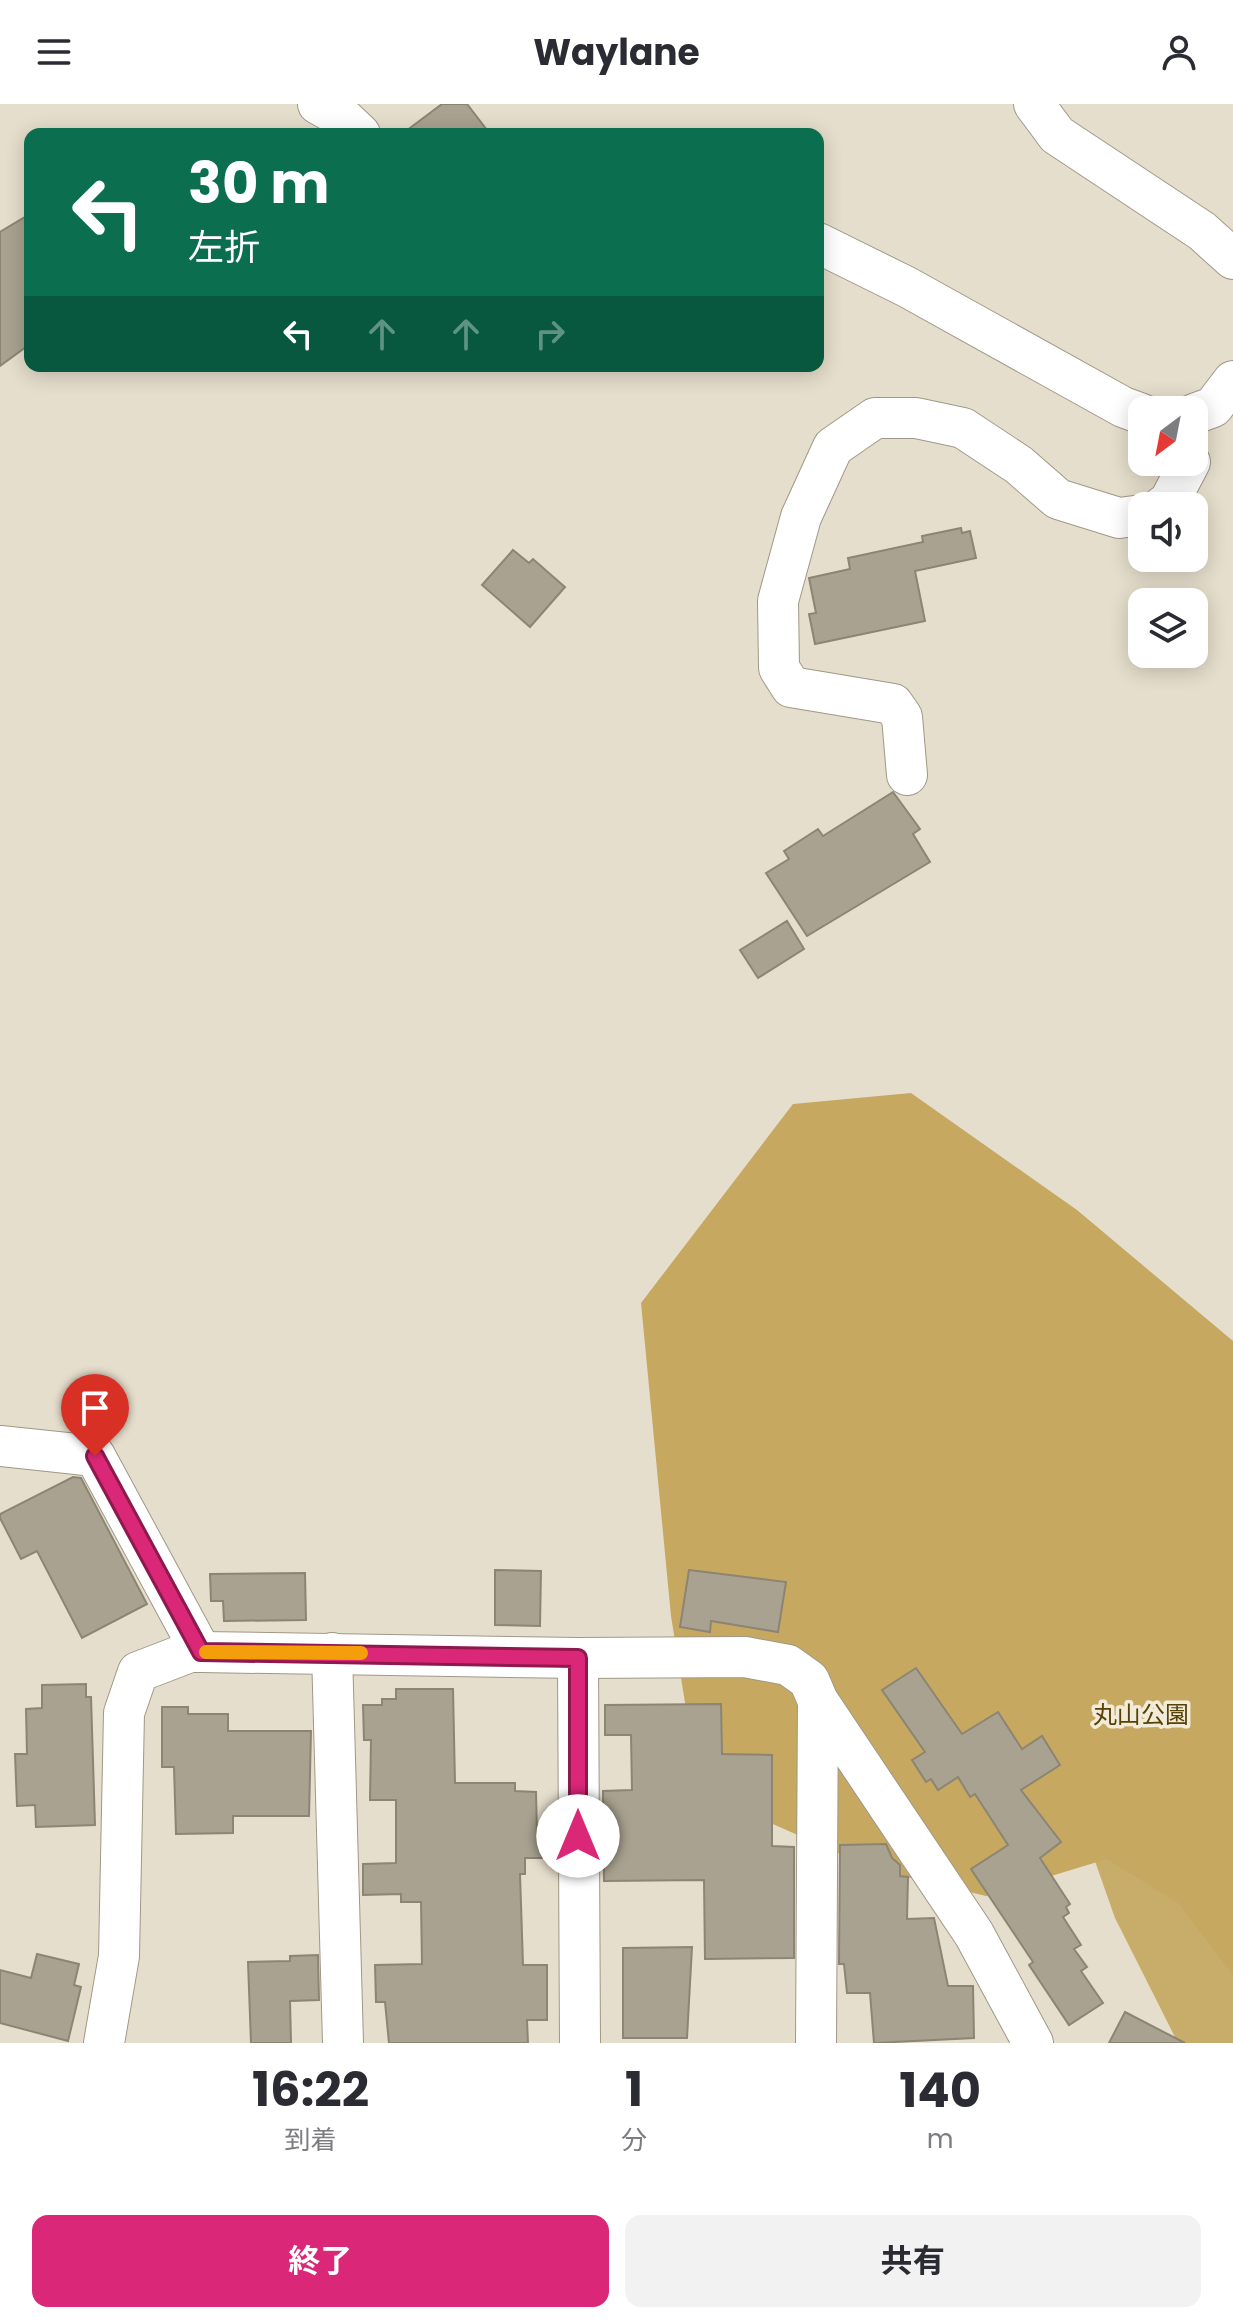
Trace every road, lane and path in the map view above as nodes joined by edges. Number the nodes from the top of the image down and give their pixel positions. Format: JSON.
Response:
{"nodes":[{"id":1,"x":318,"y":104,"type":"edge"},
{"id":2,"x":1034,"y":104,"type":"edge"},
{"id":3,"x":354,"y":128,"type":"edge"},
{"id":4,"x":824,"y":246,"type":"edge"},
{"id":5,"x":1233,"y":259,"type":"edge"},
{"id":6,"x":1233,"y":381,"type":"edge"},
{"id":7,"x":1128,"y":409,"type":"edge"},
{"id":8,"x":1208,"y":409,"type":"edge"},
{"id":9,"x":1128,"y":517,"type":"edge"},
{"id":10,"x":907,"y":775,"type":"dead end"},
{"id":11,"x":0,"y":1446,"type":"edge"},
{"id":12,"x":201,"y":1652,"type":"junction"},
{"id":13,"x":332,"y":1653,"type":"junction"},
{"id":14,"x":578,"y":1658,"type":"junction"},
{"id":15,"x":818,"y":1701,"type":"junction"},
{"id":16,"x":104,"y":2043,"type":"edge"},
{"id":17,"x":343,"y":2043,"type":"edge"},
{"id":18,"x":580,"y":2043,"type":"edge"},
{"id":19,"x":816,"y":2043,"type":"edge"},
{"id":20,"x":1033,"y":2043,"type":"edge"}],
"edges":[{"from":1,"to":3,"type":"street"},
{"from":2,"to":5,"type":"street"},
{"from":4,"to":7,"type":"street"},
{"from":6,"to":8,"type":"street"},
{"from":9,"to":10,"type":"street"},
{"from":11,"to":12,"type":"street"},
{"from":12,"to":13,"type":"street"},
{"from":12,"to":16,"type":"street"},
{"from":13,"to":14,"type":"street"},
{"from":13,"to":17,"type":"street"},
{"from":14,"to":15,"type":"street"},
{"from":14,"to":18,"type":"street"},
{"from":15,"to":19,"type":"street"},
{"from":15,"to":20,"type":"street"}]}
